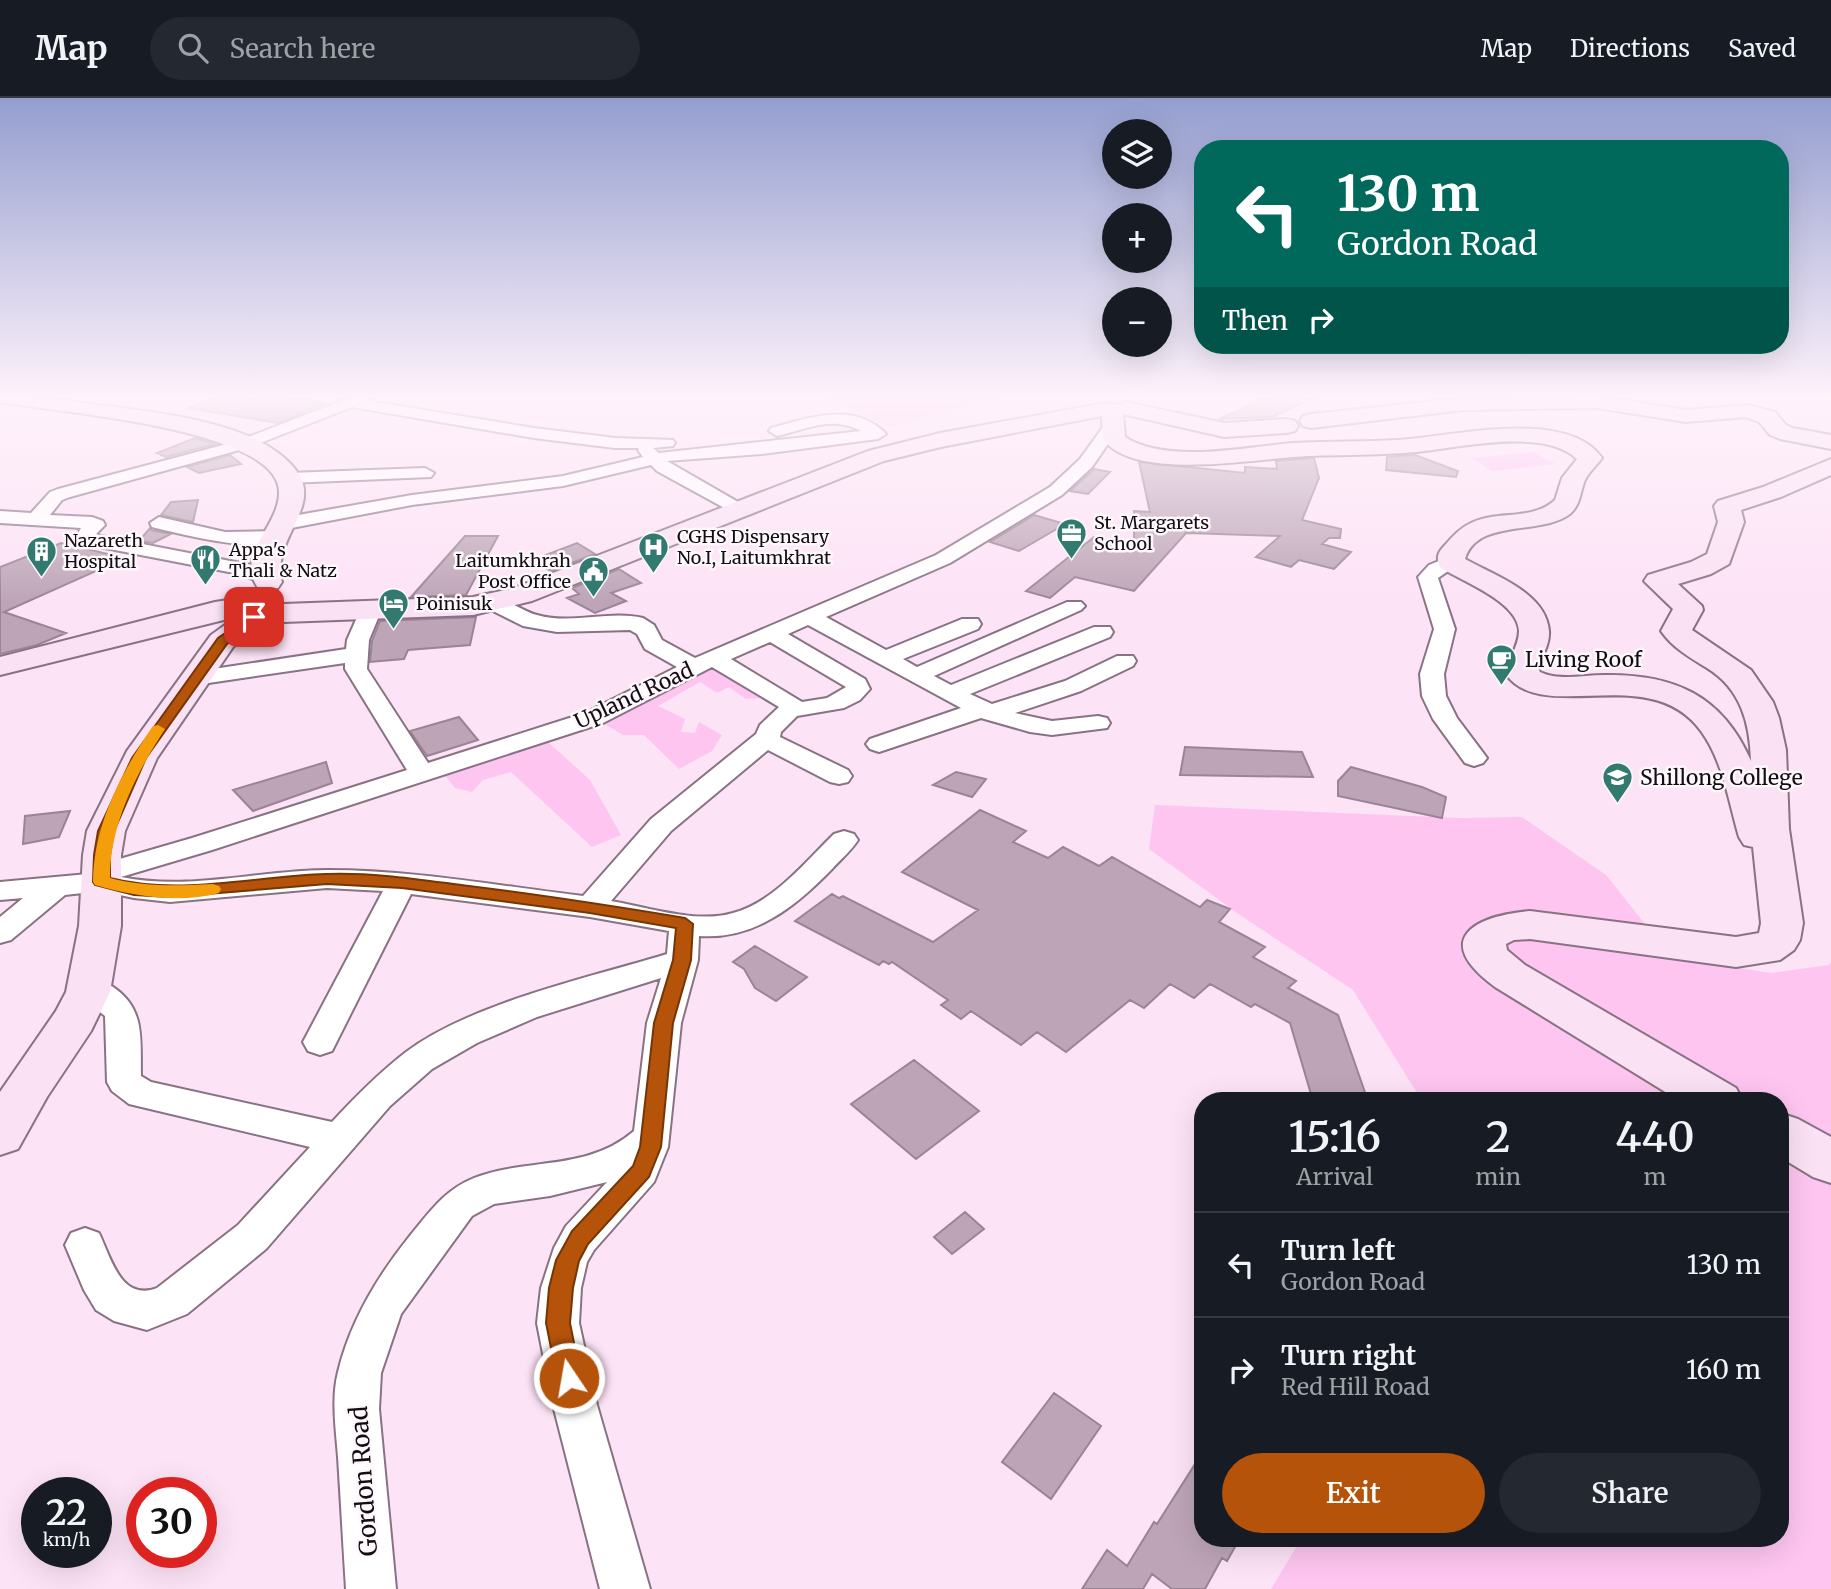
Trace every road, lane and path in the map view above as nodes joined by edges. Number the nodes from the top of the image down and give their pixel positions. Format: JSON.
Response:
{"nodes":[{"id":1,"x":168,"y":465,"type":"edge"},
{"id":2,"x":274,"y":465,"type":"edge"},
{"id":3,"x":610,"y":465,"type":"edge"},
{"id":4,"x":661,"y":465,"type":"edge"},
{"id":5,"x":851,"y":465,"type":"edge"},
{"id":6,"x":1084,"y":465,"type":"edge"},
{"id":7,"x":1584,"y":465,"type":"edge"},
{"id":8,"x":1827,"y":469,"type":"edge"},
{"id":9,"x":425,"y":473,"type":"dead end"},
{"id":10,"x":289,"y":478,"type":"junction"},
{"id":11,"x":739,"y":510,"type":"junction"},
{"id":12,"x":0,"y":517,"type":"edge"},
{"id":13,"x":37,"y":518,"type":"junction"},
{"id":14,"x":159,"y":523,"type":"dead end"},
{"id":15,"x":278,"y":531,"type":"junction"},
{"id":16,"x":1451,"y":562,"type":"junction"},
{"id":17,"x":272,"y":598,"type":"junction"},
{"id":18,"x":492,"y":603,"type":"junction"},
{"id":19,"x":1074,"y":606,"type":"dead end"},
{"id":20,"x":359,"y":610,"type":"junction"},
{"id":21,"x":810,"y":617,"type":"junction"},
{"id":22,"x":970,"y":624,"type":"dead end"},
{"id":23,"x":1102,"y":632,"type":"dead end"},
{"id":24,"x":771,"y":633,"type":"junction"},
{"id":25,"x":355,"y":654,"type":"junction"},
{"id":26,"x":886,"y":658,"type":"junction"},
{"id":27,"x":1125,"y":661,"type":"dead end"},
{"id":28,"x":704,"y":662,"type":"junction"},
{"id":29,"x":0,"y":666,"type":"edge"},
{"id":30,"x":917,"y":675,"type":"junction"},
{"id":31,"x":195,"y":678,"type":"junction"},
{"id":32,"x":950,"y":694,"type":"junction"},
{"id":33,"x":791,"y":709,"type":"junction"},
{"id":34,"x":987,"y":711,"type":"junction"},
{"id":35,"x":1098,"y":723,"type":"dead end"},
{"id":36,"x":768,"y":737,"type":"junction"},
{"id":37,"x":879,"y":744,"type":"dead end"},
{"id":38,"x":1474,"y":758,"type":"dead end"},
{"id":39,"x":422,"y":773,"type":"junction"},
{"id":40,"x":839,"y":776,"type":"dead end"},
{"id":41,"x":844,"y":840,"type":"dead end"},
{"id":42,"x":1776,"y":869,"type":"junction"},
{"id":43,"x":402,"y":883,"type":"junction"},
{"id":44,"x":101,"y":885,"type":"junction"},
{"id":45,"x":57,"y":886,"type":"junction"},
{"id":46,"x":0,"y":891,"type":"edge"},
{"id":47,"x":590,"y":907,"type":"junction"},
{"id":48,"x":685,"y":924,"type":"junction"},
{"id":49,"x":0,"y":933,"type":"edge"},
{"id":50,"x":682,"y":960,"type":"junction"},
{"id":51,"x":89,"y":987,"type":"junction"},
{"id":52,"x":320,"y":1042,"type":"dead end"},
{"id":53,"x":1704,"y":1092,"type":"edge"},
{"id":54,"x":0,"y":1135,"type":"edge"},
{"id":55,"x":651,"y":1137,"type":"junction"},
{"id":56,"x":1789,"y":1138,"type":"edge"},
{"id":57,"x":341,"y":1139,"type":"junction"},
{"id":58,"x":1831,"y":1162,"type":"edge"},
{"id":59,"x":85,"y":1245,"type":"dead end"},
{"id":60,"x":371,"y":1589,"type":"edge"},
{"id":61,"x":625,"y":1589,"type":"edge"}],
"edges":[{"from":1,"to":13,"type":"street"},
{"from":2,"to":10,"type":"street"},
{"from":3,"to":15,"type":"street"},
{"from":4,"to":11,"type":"street"},
{"from":5,"to":11,"type":"street"},
{"from":6,"to":21,"type":"street","name":"Upland Road"},
{"from":7,"to":16,"type":"street"},
{"from":8,"to":42,"type":"street"},
{"from":9,"to":10,"type":"street"},
{"from":10,"to":15,"type":"street"},
{"from":11,"to":18,"type":"street"},
{"from":12,"to":13,"type":"street"},
{"from":13,"to":17,"type":"street"},
{"from":14,"to":15,"type":"street"},
{"from":15,"to":17,"type":"street"},
{"from":16,"to":38,"type":"street"},
{"from":16,"to":42,"type":"street"},
{"from":17,"to":20,"type":"street"},
{"from":17,"to":29,"type":"street"},
{"from":17,"to":31,"type":"street"},
{"from":18,"to":20,"type":"street"},
{"from":18,"to":28,"type":"street"},
{"from":19,"to":30,"type":"street"},
{"from":20,"to":25,"type":"street"},
{"from":21,"to":24,"type":"street","name":"Upland Road"},
{"from":21,"to":26,"type":"street"},
{"from":22,"to":26,"type":"street"},
{"from":23,"to":32,"type":"street"},
{"from":24,"to":28,"type":"street","name":"Upland Road"},
{"from":24,"to":33,"type":"street"},
{"from":25,"to":31,"type":"street"},
{"from":25,"to":39,"type":"street"},
{"from":26,"to":30,"type":"street"},
{"from":27,"to":34,"type":"street"},
{"from":28,"to":33,"type":"street"},
{"from":28,"to":39,"type":"street","name":"Upland Road"},
{"from":30,"to":32,"type":"street"},
{"from":31,"to":44,"type":"street"},
{"from":32,"to":34,"type":"street"},
{"from":33,"to":36,"type":"street"},
{"from":34,"to":35,"type":"street"},
{"from":34,"to":37,"type":"street"},
{"from":36,"to":40,"type":"street"},
{"from":36,"to":47,"type":"street"},
{"from":39,"to":44,"type":"street","name":"Upland Road"},
{"from":41,"to":48,"type":"street"},
{"from":42,"to":53,"type":"street"},
{"from":43,"to":44,"type":"street"},
{"from":43,"to":47,"type":"street"},
{"from":43,"to":52,"type":"street"},
{"from":44,"to":45,"type":"street"},
{"from":44,"to":51,"type":"street"},
{"from":45,"to":46,"type":"street"},
{"from":45,"to":49,"type":"street"},
{"from":47,"to":48,"type":"street"},
{"from":48,"to":50,"type":"street"},
{"from":50,"to":55,"type":"street"},
{"from":50,"to":57,"type":"street"},
{"from":51,"to":54,"type":"street"},
{"from":51,"to":57,"type":"street"},
{"from":55,"to":60,"type":"street","name":"Gordon Road"},
{"from":55,"to":61,"type":"street"},
{"from":56,"to":58,"type":"street"},
{"from":57,"to":59,"type":"street"}]}
